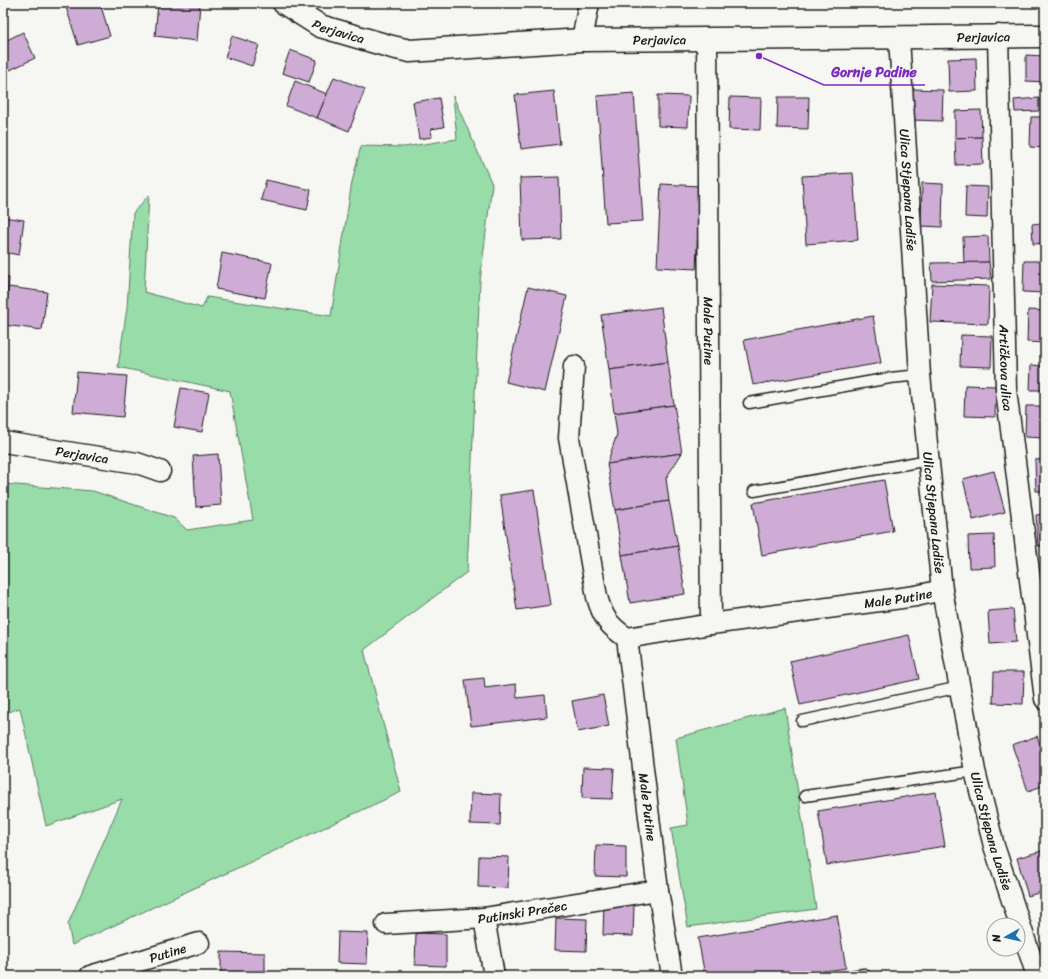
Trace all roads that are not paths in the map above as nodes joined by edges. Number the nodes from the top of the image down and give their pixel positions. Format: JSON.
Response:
{"nodes":[{"id":1,"x":284,"y":3,"type":"edge"},
{"id":2,"x":589,"y":3,"type":"edge"},
{"id":3,"x":998,"y":36,"type":"junction"},
{"id":4,"x":1045,"y":36,"type":"edge"},
{"id":5,"x":899,"y":38,"type":"junction"},
{"id":6,"x":707,"y":39,"type":"junction"},
{"id":7,"x":582,"y":40,"type":"junction"},
{"id":8,"x":574,"y":366,"type":"dead end"},
{"id":9,"x":920,"y":375,"type":"junction"},
{"id":10,"x":750,"y":403,"type":"dead end"},
{"id":11,"x":3,"y":442,"type":"edge"},
{"id":12,"x":929,"y":460,"type":"junction"},
{"id":13,"x":160,"y":471,"type":"dead end"},
{"id":14,"x":754,"y":491,"type":"dead end"},
{"id":15,"x":942,"y":590,"type":"junction"},
{"id":16,"x":711,"y":624,"type":"junction"},
{"id":17,"x":627,"y":638,"type":"junction"},
{"id":18,"x":960,"y":687,"type":"junction"},
{"id":19,"x":1045,"y":699,"type":"edge"},
{"id":20,"x":802,"y":722,"type":"dead end"},
{"id":21,"x":975,"y":771,"type":"junction"},
{"id":22,"x":806,"y":796,"type":"dead end"},
{"id":23,"x":658,"y":890,"type":"junction"},
{"id":24,"x":484,"y":918,"type":"junction"},
{"id":25,"x":386,"y":924,"type":"dead end"},
{"id":26,"x":199,"y":943,"type":"dead end"},
{"id":27,"x":864,"y":974,"type":"dead end"},
{"id":28,"x":90,"y":976,"type":"edge"},
{"id":29,"x":494,"y":976,"type":"edge"},
{"id":30,"x":672,"y":976,"type":"edge"},
{"id":31,"x":851,"y":976,"type":"edge"},
{"id":32,"x":1037,"y":976,"type":"edge"}],
"edges":[{"from":1,"to":7,"type":"street","name":"Perjavica"},
{"from":2,"to":7,"type":"street"},
{"from":3,"to":4,"type":"street","name":"Perjavica"},
{"from":3,"to":5,"type":"street","name":"Perjavica"},
{"from":3,"to":19,"type":"street","name":"Artičkova ulica"},
{"from":5,"to":6,"type":"street","name":"Perjavica"},
{"from":5,"to":9,"type":"street","name":"Ulica Stjepana Ladiše"},
{"from":6,"to":7,"type":"street","name":"Perjavica"},
{"from":6,"to":16,"type":"street","name":"Male Putine"},
{"from":8,"to":17,"type":"street"},
{"from":9,"to":10,"type":"lane"},
{"from":9,"to":12,"type":"street","name":"Ulica Stjepana Ladiše"},
{"from":11,"to":13,"type":"street","name":"Perjavica"},
{"from":12,"to":14,"type":"lane"},
{"from":12,"to":15,"type":"street","name":"Ulica Stjepana Ladiše"},
{"from":15,"to":16,"type":"street","name":"Male Putine"},
{"from":15,"to":18,"type":"street","name":"Ulica Stjepana Ladiše"},
{"from":16,"to":17,"type":"street","name":"Male Putine"},
{"from":17,"to":23,"type":"street","name":"Male Putine"},
{"from":18,"to":20,"type":"lane"},
{"from":18,"to":21,"type":"street","name":"Ulica Stjepana Ladiše"},
{"from":21,"to":22,"type":"lane"},
{"from":21,"to":32,"type":"street","name":"Ulica Stjepana Ladiše"},
{"from":23,"to":24,"type":"street","name":"Putinski Prečec"},
{"from":23,"to":30,"type":"street","name":"Male Putine"},
{"from":24,"to":25,"type":"street","name":"Putinski Prečec"},
{"from":24,"to":29,"type":"street","name":"Putinski Prečec"},
{"from":26,"to":28,"type":"street","name":"Putine"},
{"from":27,"to":31,"type":"lane"}]}
